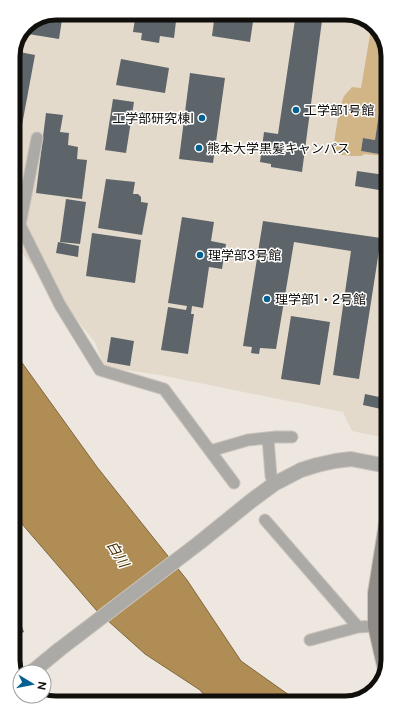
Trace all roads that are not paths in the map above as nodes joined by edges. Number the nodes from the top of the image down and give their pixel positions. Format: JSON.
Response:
{"nodes":[{"id":1,"x":37,"y":138,"type":"dead end"},
{"id":2,"x":292,"y":437,"type":"dead end"},
{"id":3,"x":268,"y":438,"type":"junction"},
{"id":4,"x":210,"y":451,"type":"junction"},
{"id":5,"x":381,"y":465,"type":"edge"},
{"id":6,"x":234,"y":483,"type":"dead end"},
{"id":7,"x":274,"y":484,"type":"junction"},
{"id":8,"x":265,"y":520,"type":"dead end"},
{"id":9,"x":381,"y":562,"type":"edge"},
{"id":10,"x":358,"y":627,"type":"junction"},
{"id":11,"x":381,"y":633,"type":"edge"},
{"id":12,"x":310,"y":640,"type":"dead end"},
{"id":13,"x":42,"y":664,"type":"edge"}],
"edges":[{"from":1,"to":4,"type":"street"},
{"from":2,"to":3,"type":"street"},
{"from":3,"to":4,"type":"street"},
{"from":3,"to":7,"type":"street"},
{"from":4,"to":6,"type":"street"},
{"from":5,"to":7,"type":"street"},
{"from":7,"to":13,"type":"street"},
{"from":8,"to":10,"type":"street"},
{"from":9,"to":11,"type":"main road"},
{"from":10,"to":11,"type":"street"},
{"from":10,"to":12,"type":"street"}]}
